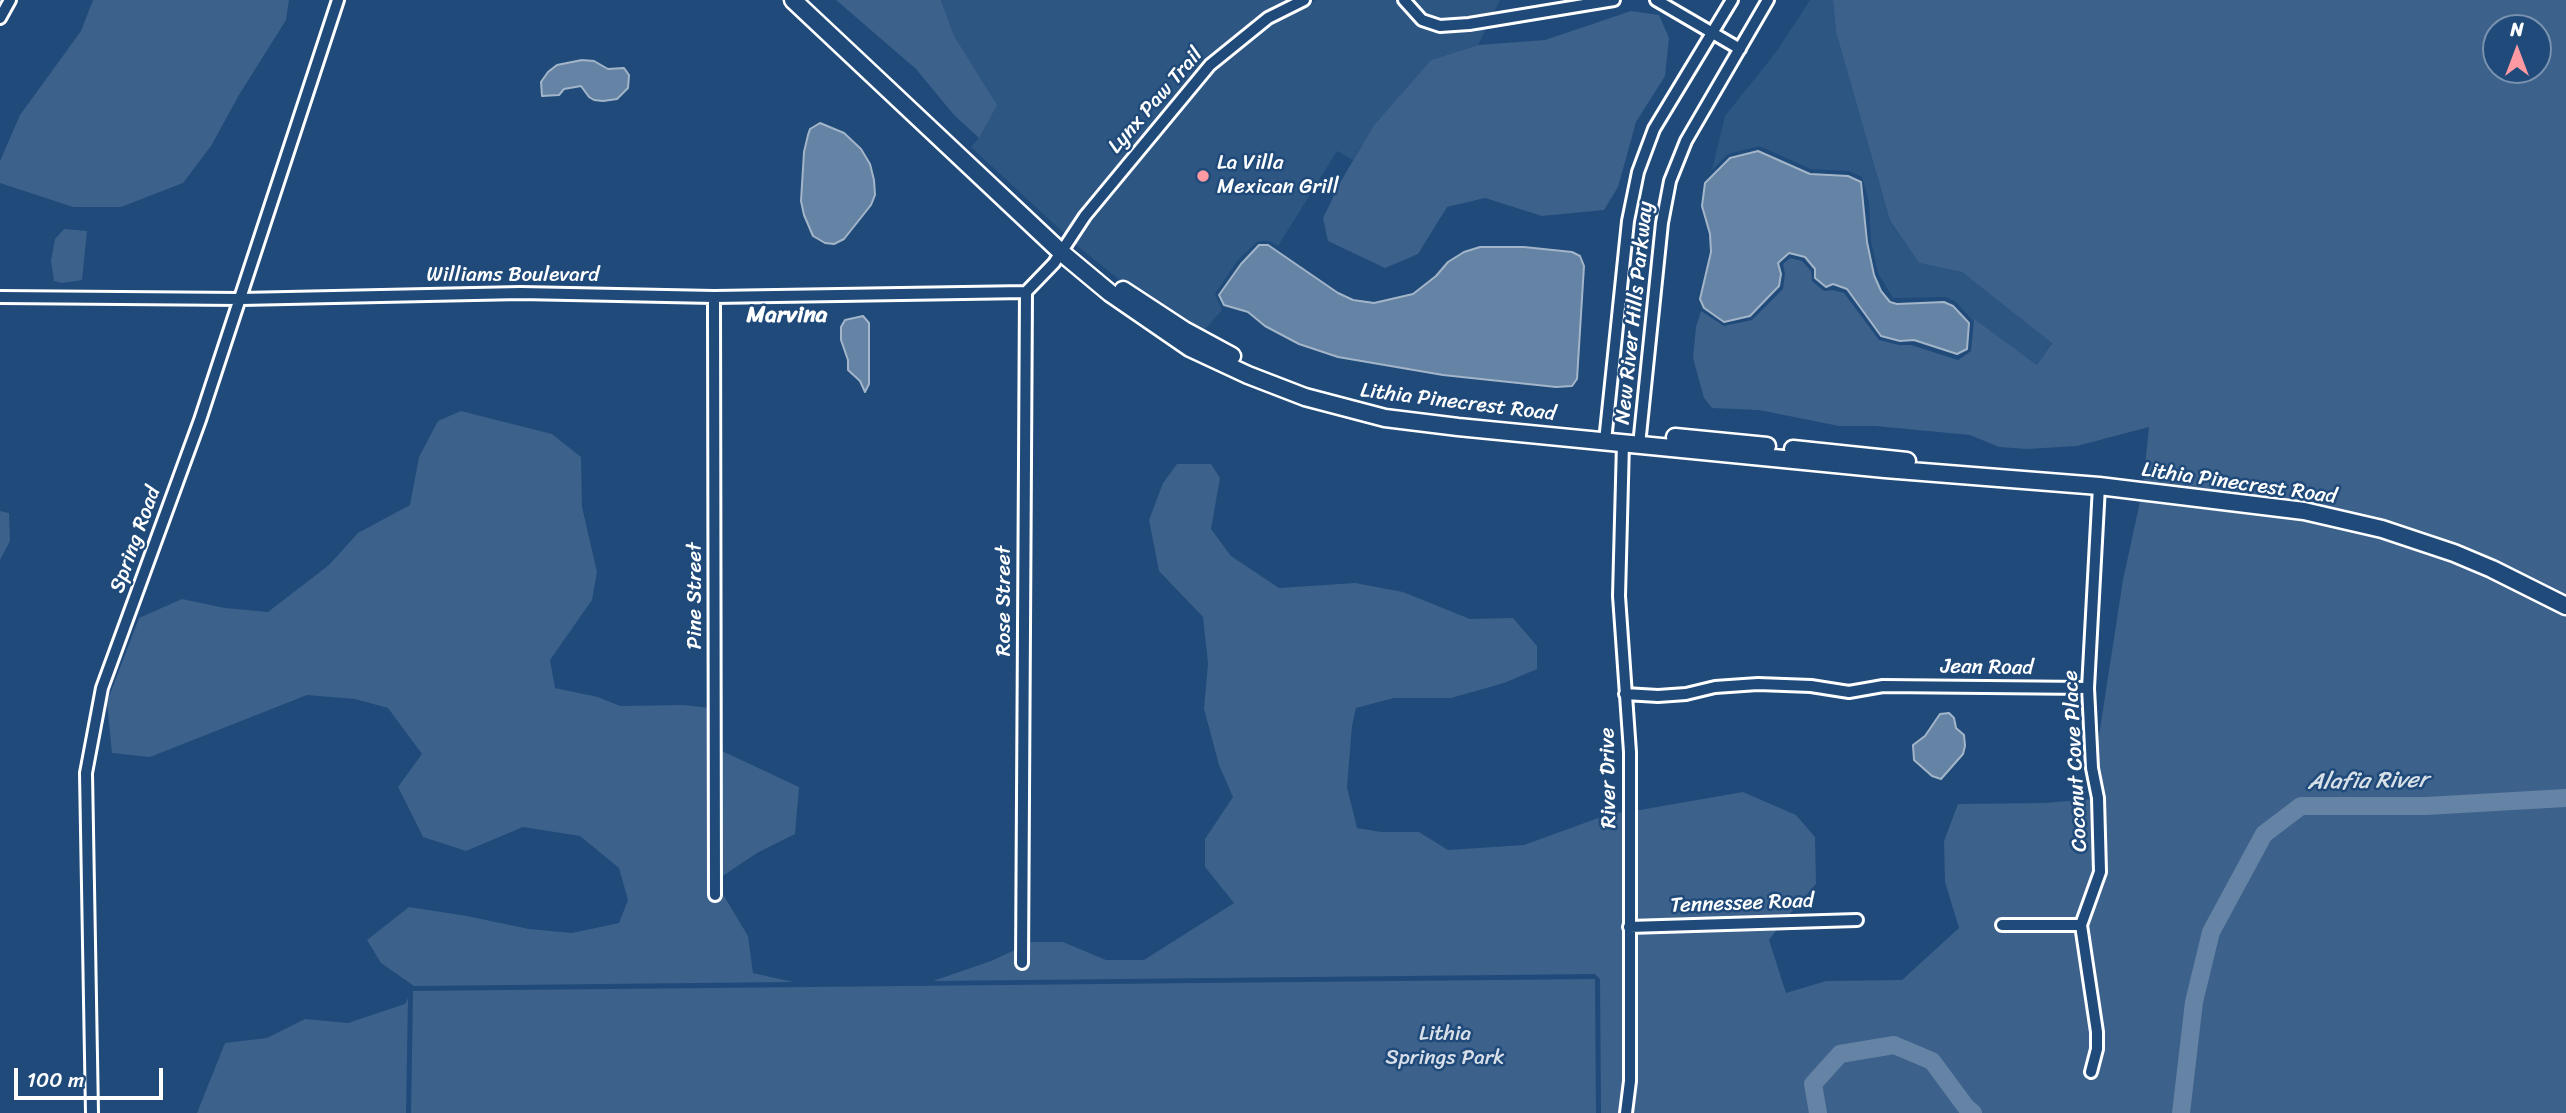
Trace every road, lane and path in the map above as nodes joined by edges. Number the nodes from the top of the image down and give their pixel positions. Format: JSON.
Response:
{"nodes":[{"id":1,"x":10,"y":0,"type":"edge"},
{"id":2,"x":338,"y":0,"type":"edge"},
{"id":3,"x":793,"y":0,"type":"edge"},
{"id":4,"x":1304,"y":0,"type":"edge"},
{"id":5,"x":1404,"y":0,"type":"edge"},
{"id":6,"x":1614,"y":0,"type":"edge"},
{"id":7,"x":1656,"y":0,"type":"edge"},
{"id":8,"x":1732,"y":0,"type":"edge"},
{"id":9,"x":1768,"y":0,"type":"edge"},
{"id":10,"x":0,"y":18,"type":"edge"},
{"id":11,"x":1713,"y":32,"type":"junction"},
{"id":12,"x":1740,"y":49,"type":"junction"},
{"id":13,"x":1064,"y":249,"type":"junction"},
{"id":14,"x":1026,"y":292,"type":"junction"},
{"id":15,"x":0,"y":297,"type":"edge"},
{"id":16,"x":714,"y":297,"type":"junction"},
{"id":17,"x":241,"y":299,"type":"junction"},
{"id":18,"x":1606,"y":436,"type":"junction"},
{"id":19,"x":1634,"y":441,"type":"junction"},
{"id":20,"x":2099,"y":486,"type":"junction"},
{"id":21,"x":2566,"y":606,"type":"edge"},
{"id":22,"x":2088,"y":688,"type":"junction"},
{"id":23,"x":1625,"y":694,"type":"junction"},
{"id":24,"x":715,"y":895,"type":"dead end"},
{"id":25,"x":1857,"y":920,"type":"dead end"},
{"id":26,"x":2002,"y":925,"type":"dead end"},
{"id":27,"x":2081,"y":926,"type":"junction"},
{"id":28,"x":1629,"y":927,"type":"junction"},
{"id":29,"x":1022,"y":963,"type":"dead end"},
{"id":30,"x":2091,"y":1072,"type":"dead end"},
{"id":31,"x":92,"y":1113,"type":"edge"},
{"id":32,"x":1626,"y":1113,"type":"edge"}],
"edges":[{"from":1,"to":10,"type":"street"},
{"from":2,"to":17,"type":"street","name":"Spring Road"},
{"from":3,"to":13,"type":"main road","name":"Lithia Pinecrest Road"},
{"from":4,"to":13,"type":"street","name":"Lynx Paw Trail"},
{"from":5,"to":6,"type":"street"},
{"from":7,"to":11,"type":"street"},
{"from":8,"to":11,"type":"street","name":"New River Hills Parkway"},
{"from":9,"to":12,"type":"street","name":"New River Hills Parkway"},
{"from":11,"to":12,"type":"street"},
{"from":11,"to":18,"type":"street","name":"New River Hills Parkway"},
{"from":12,"to":19,"type":"street","name":"New River Hills Parkway"},
{"from":13,"to":14,"type":"street"},
{"from":13,"to":18,"type":"main road","name":"Lithia Pinecrest Road"},
{"from":14,"to":16,"type":"street","name":"Williams Boulevard"},
{"from":14,"to":29,"type":"street","name":"Rose Street"},
{"from":15,"to":17,"type":"street","name":"Williams Boulevard"},
{"from":16,"to":17,"type":"street","name":"Williams Boulevard"},
{"from":16,"to":24,"type":"street","name":"Pine Street"},
{"from":17,"to":31,"type":"street","name":"Spring Road"},
{"from":18,"to":19,"type":"main road","name":"Lithia Pinecrest Road"},
{"from":19,"to":20,"type":"main road","name":"Lithia Pinecrest Road"},
{"from":19,"to":23,"type":"street","name":"River Drive"},
{"from":20,"to":21,"type":"main road","name":"Lithia Pinecrest Road"},
{"from":20,"to":22,"type":"street","name":"Coconut Cove Place"},
{"from":22,"to":23,"type":"street","name":"Jean Road"},
{"from":22,"to":27,"type":"street","name":"Coconut Cove Place"},
{"from":23,"to":28,"type":"street","name":"River Drive"},
{"from":25,"to":28,"type":"street","name":"Tennessee Road"},
{"from":26,"to":27,"type":"street"},
{"from":27,"to":30,"type":"street","name":"Coconut Cove Place"},
{"from":28,"to":32,"type":"street","name":"River Drive"}]}
